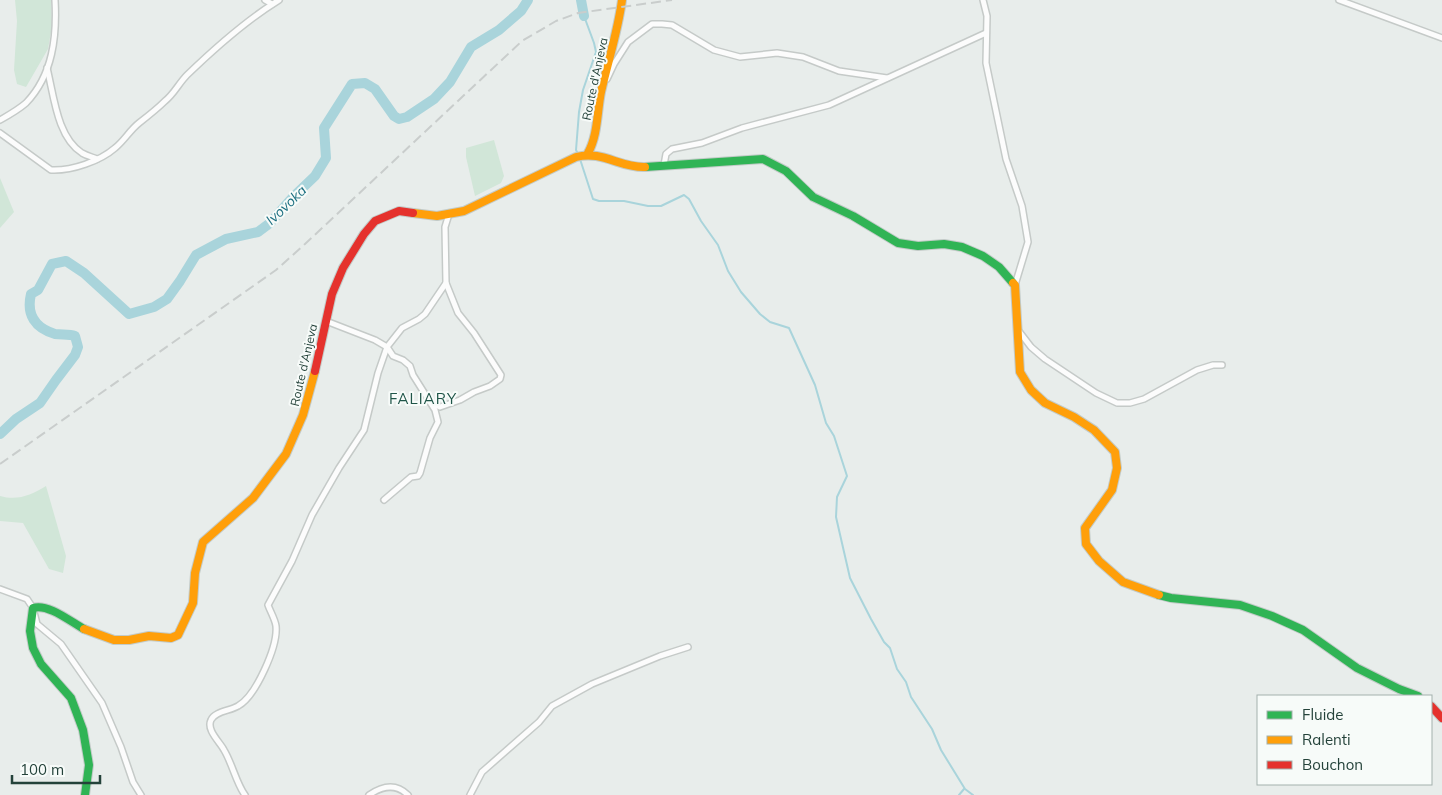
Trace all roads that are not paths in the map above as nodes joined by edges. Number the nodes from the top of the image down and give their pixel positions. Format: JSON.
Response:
{"nodes":[{"id":1,"x":55,"y":0,"type":"edge"},
{"id":2,"x":265,"y":0,"type":"edge"},
{"id":3,"x":279,"y":0,"type":"edge"},
{"id":4,"x":622,"y":0,"type":"edge"},
{"id":5,"x":983,"y":0,"type":"edge"},
{"id":6,"x":1339,"y":0,"type":"edge"},
{"id":7,"x":272,"y":4,"type":"junction"},
{"id":8,"x":986,"y":33,"type":"junction"},
{"id":9,"x":1442,"y":38,"type":"edge"},
{"id":10,"x":47,"y":68,"type":"junction"},
{"id":11,"x":888,"y":78,"type":"junction"},
{"id":12,"x":601,"y":94,"type":"junction"},
{"id":13,"x":0,"y":120,"type":"edge"},
{"id":14,"x":0,"y":133,"type":"edge"},
{"id":15,"x":595,"y":134,"type":"junction"},
{"id":16,"x":587,"y":154,"type":"junction"},
{"id":17,"x":605,"y":157,"type":"junction"},
{"id":18,"x":97,"y":159,"type":"junction"},
{"id":19,"x":664,"y":165,"type":"junction"},
{"id":20,"x":449,"y":214,"type":"junction"},
{"id":21,"x":446,"y":283,"type":"junction"},
{"id":22,"x":1015,"y":285,"type":"junction"},
{"id":23,"x":326,"y":321,"type":"junction"},
{"id":24,"x":1016,"y":327,"type":"junction"},
{"id":25,"x":387,"y":346,"type":"junction"},
{"id":26,"x":1222,"y":366,"type":"dead end"},
{"id":27,"x":430,"y":403,"type":"junction"},
{"id":28,"x":384,"y":500,"type":"dead end"},
{"id":29,"x":0,"y":589,"type":"edge"},
{"id":30,"x":33,"y":608,"type":"junction"},
{"id":31,"x":688,"y":647,"type":"dead end"},
{"id":32,"x":1415,"y":695,"type":"edge"},
{"id":33,"x":1432,"y":707,"type":"edge"},
{"id":34,"x":1442,"y":718,"type":"edge"},
{"id":35,"x":85,"y":795,"type":"edge"},
{"id":36,"x":141,"y":795,"type":"edge"},
{"id":37,"x":245,"y":795,"type":"edge"},
{"id":38,"x":368,"y":795,"type":"edge"},
{"id":39,"x":408,"y":795,"type":"edge"},
{"id":40,"x":470,"y":795,"type":"edge"}],
"edges":[{"from":1,"to":10,"type":"street"},
{"from":2,"to":7,"type":"street"},
{"from":3,"to":7,"type":"street"},
{"from":4,"to":12,"type":"street","name":"Route d'Anjeva"},
{"from":5,"to":8,"type":"street"},
{"from":6,"to":9,"type":"street"},
{"from":7,"to":18,"type":"street"},
{"from":8,"to":11,"type":"street"},
{"from":8,"to":22,"type":"street"},
{"from":10,"to":13,"type":"street"},
{"from":10,"to":18,"type":"street"},
{"from":11,"to":12,"type":"street"},
{"from":11,"to":19,"type":"street"},
{"from":12,"to":15,"type":"street","name":"Route d'Anjeva"},
{"from":14,"to":18,"type":"street"},
{"from":15,"to":16,"type":"street","name":"Route d'Anjeva"},
{"from":15,"to":17,"type":"street"},
{"from":16,"to":17,"type":"street"},
{"from":16,"to":20,"type":"street","name":"Route d'Anjeva"},
{"from":17,"to":19,"type":"street"},
{"from":19,"to":22,"type":"street"},
{"from":20,"to":21,"type":"street"},
{"from":20,"to":23,"type":"street","name":"Route d'Anjeva"},
{"from":21,"to":25,"type":"street"},
{"from":21,"to":27,"type":"street"},
{"from":22,"to":24,"type":"street"},
{"from":23,"to":25,"type":"street"},
{"from":23,"to":30,"type":"street","name":"Route d'Anjeva"},
{"from":24,"to":26,"type":"street"},
{"from":24,"to":32,"type":"street"},
{"from":25,"to":27,"type":"street"},
{"from":25,"to":37,"type":"street"},
{"from":27,"to":28,"type":"street"},
{"from":29,"to":30,"type":"street"},
{"from":30,"to":35,"type":"street"},
{"from":30,"to":36,"type":"street"},
{"from":31,"to":40,"type":"street"},
{"from":33,"to":34,"type":"street"},
{"from":38,"to":39,"type":"street"}]}
